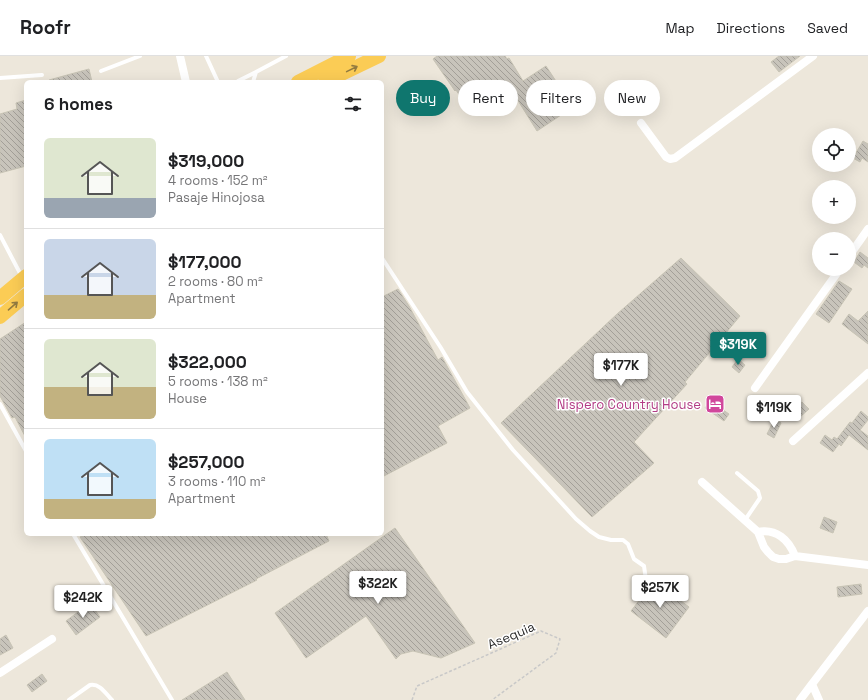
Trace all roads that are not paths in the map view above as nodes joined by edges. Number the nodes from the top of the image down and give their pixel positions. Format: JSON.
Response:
{"nodes":[{"id":1,"x":140,"y":56,"type":"edge"},
{"id":2,"x":180,"y":56,"type":"edge"},
{"id":3,"x":206,"y":56,"type":"edge"},
{"id":4,"x":286,"y":56,"type":"edge"},
{"id":5,"x":349,"y":56,"type":"edge"},
{"id":6,"x":379,"y":56,"type":"edge"},
{"id":7,"x":813,"y":56,"type":"edge"},
{"id":8,"x":101,"y":71,"type":"dead end"},
{"id":9,"x":256,"y":72,"type":"junction"},
{"id":10,"x":42,"y":75,"type":"dead end"},
{"id":11,"x":0,"y":78,"type":"edge"},
{"id":12,"x":186,"y":80,"type":"edge"},
{"id":13,"x":217,"y":80,"type":"edge"},
{"id":14,"x":242,"y":80,"type":"edge"},
{"id":15,"x":254,"y":80,"type":"edge"},
{"id":16,"x":302,"y":80,"type":"edge"},
{"id":17,"x":329,"y":80,"type":"edge"},
{"id":18,"x":641,"y":123,"type":"dead end"},
{"id":19,"x":868,"y":229,"type":"edge"},
{"id":20,"x":0,"y":235,"type":"edge"},
{"id":21,"x":856,"y":246,"type":"edge"},
{"id":22,"x":384,"y":261,"type":"edge"},
{"id":23,"x":835,"y":276,"type":"edge"},
{"id":24,"x":23,"y":284,"type":"edge"},
{"id":25,"x":0,"y":289,"type":"edge"},
{"id":26,"x":0,"y":298,"type":"edge"},
{"id":27,"x":0,"y":317,"type":"edge"},
{"id":28,"x":868,"y":373,"type":"edge"},
{"id":29,"x":755,"y":388,"type":"dead end"},
{"id":30,"x":0,"y":404,"type":"edge"},
{"id":31,"x":793,"y":441,"type":"dead end"},
{"id":32,"x":24,"y":447,"type":"edge"},
{"id":33,"x":737,"y":473,"type":"dead end"},
{"id":34,"x":702,"y":482,"type":"dead end"},
{"id":35,"x":745,"y":520,"type":"junction"},
{"id":36,"x":758,"y":532,"type":"junction"},
{"id":37,"x":74,"y":536,"type":"edge"},
{"id":38,"x":795,"y":556,"type":"junction"},
{"id":39,"x":868,"y":565,"type":"edge"},
{"id":40,"x":646,"y":580,"type":"dead end"},
{"id":41,"x":868,"y":611,"type":"edge"},
{"id":42,"x":52,"y":639,"type":"dead end"},
{"id":43,"x":0,"y":673,"type":"edge"},
{"id":44,"x":812,"y":684,"type":"junction"},
{"id":45,"x":69,"y":700,"type":"edge"},
{"id":46,"x":112,"y":700,"type":"edge"},
{"id":47,"x":172,"y":700,"type":"edge"},
{"id":48,"x":800,"y":700,"type":"edge"},
{"id":49,"x":819,"y":700,"type":"edge"}],
"edges":[{"from":1,"to":8,"type":"lane"},
{"from":2,"to":12,"type":"street"},
{"from":3,"to":13,"type":"lane"},
{"from":4,"to":9,"type":"lane"},
{"from":5,"to":16,"type":"highway"},
{"from":17,"to":6,"type":"highway","one_way":true},
{"from":7,"to":18,"type":"street"},
{"from":9,"to":14,"type":"lane"},
{"from":9,"to":15,"type":"lane"},
{"from":10,"to":11,"type":"lane"},
{"from":19,"to":21,"type":"street"},
{"from":20,"to":24,"type":"lane"},
{"from":22,"to":40,"type":"lane"},
{"from":23,"to":29,"type":"street"},
{"from":24,"to":25,"type":"highway"},
{"from":24,"to":26,"type":"highway"},
{"from":27,"to":24,"type":"highway","one_way":true},
{"from":28,"to":31,"type":"street"},
{"from":30,"to":32,"type":"lane"},
{"from":33,"to":35,"type":"lane"},
{"from":34,"to":35,"type":"street"},
{"from":35,"to":36,"type":"street"},
{"from":36,"to":38,"type":"street"},
{"from":36,"to":38,"type":"street"},
{"from":37,"to":47,"type":"lane"},
{"from":38,"to":39,"type":"street"},
{"from":41,"to":44,"type":"street"},
{"from":42,"to":43,"type":"street"},
{"from":44,"to":48,"type":"street"},
{"from":44,"to":49,"type":"street"},
{"from":45,"to":46,"type":"lane"}]}
